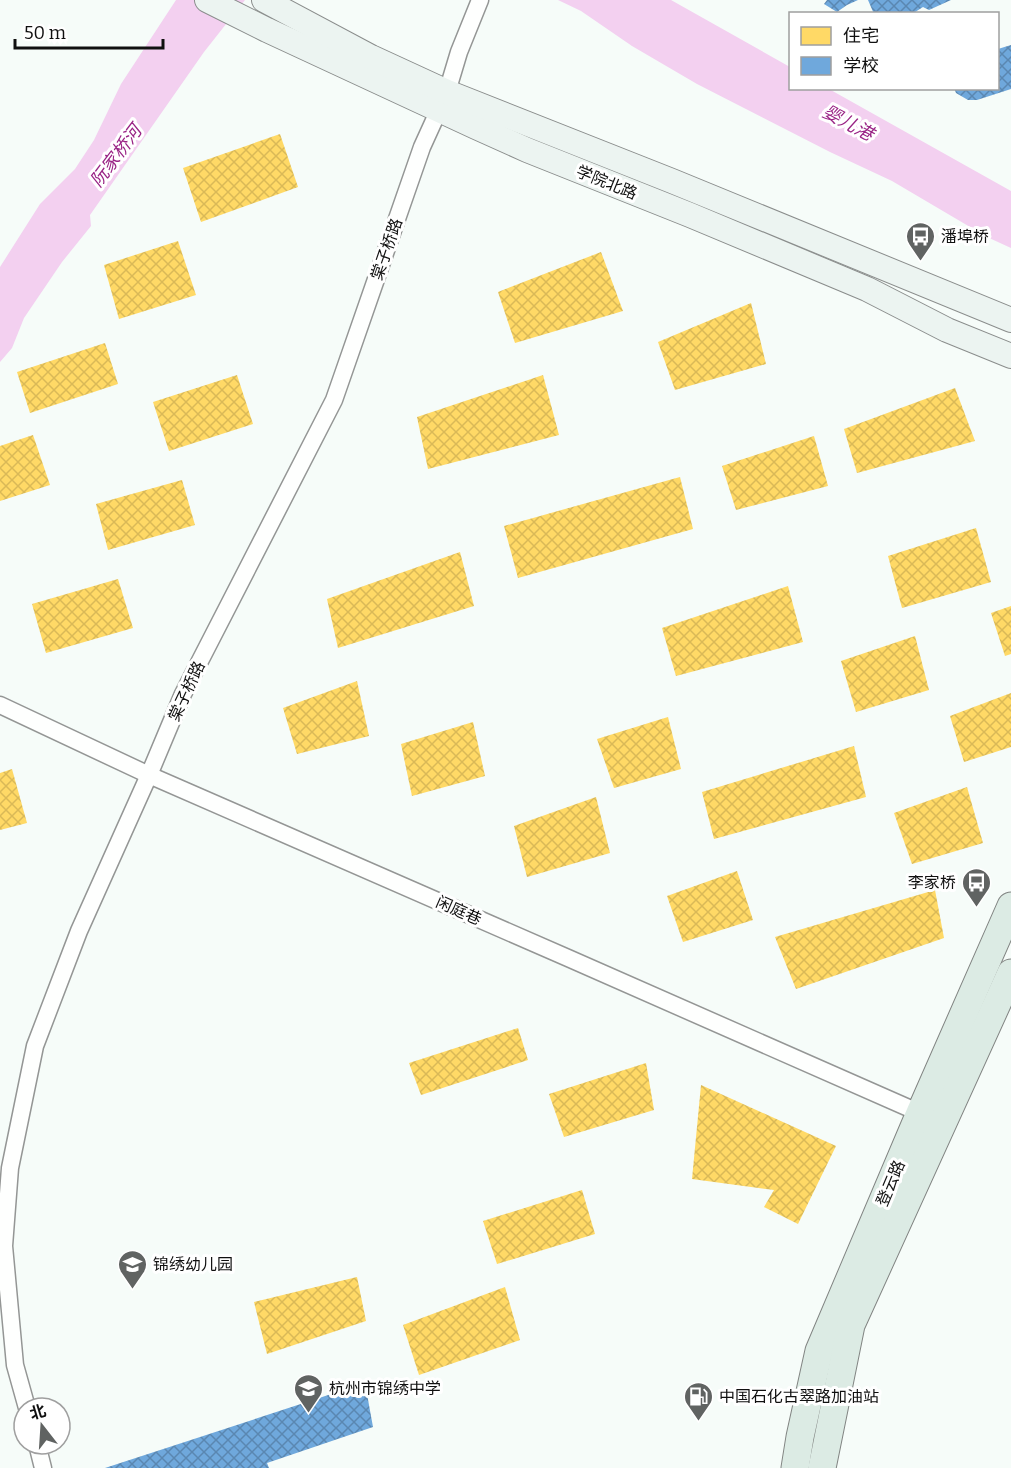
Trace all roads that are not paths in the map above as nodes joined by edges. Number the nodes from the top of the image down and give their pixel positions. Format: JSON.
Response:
{"nodes":[{"id":1,"x":207,"y":0,"type":"edge"},
{"id":2,"x":480,"y":0,"type":"edge"},
{"id":3,"x":274,"y":5,"type":"edge"},
{"id":4,"x":443,"y":101,"type":"junction"},
{"id":5,"x":1011,"y":320,"type":"edge"},
{"id":6,"x":1011,"y":356,"type":"edge"},
{"id":7,"x":0,"y":705,"type":"edge"},
{"id":8,"x":149,"y":775,"type":"junction"},
{"id":9,"x":1011,"y":906,"type":"edge"},
{"id":10,"x":1011,"y":973,"type":"edge"},
{"id":11,"x":920,"y":1113,"type":"junction"},
{"id":12,"x":24,"y":1396,"type":"edge"},
{"id":13,"x":795,"y":1468,"type":"edge"},
{"id":14,"x":822,"y":1468,"type":"edge"}],
"edges":[{"from":1,"to":4,"type":"main road","name":"学院北路"},
{"from":2,"to":4,"type":"street","name":"棠子桥路"},
{"from":3,"to":4,"type":"main road","name":"学院北路"},
{"from":4,"to":5,"type":"main road","name":"学院北路"},
{"from":4,"to":6,"type":"main road","name":"学院北路"},
{"from":4,"to":8,"type":"street","name":"棠子桥路"},
{"from":7,"to":8,"type":"street","name":"闲庭巷"},
{"from":8,"to":11,"type":"street","name":"闲庭巷"},
{"from":8,"to":12,"type":"street","name":"棠子桥路"},
{"from":9,"to":11,"type":"main road","name":"登云路"},
{"from":10,"to":14,"type":"main road","name":"登云路"},
{"from":11,"to":13,"type":"main road","name":"登云路"}]}
